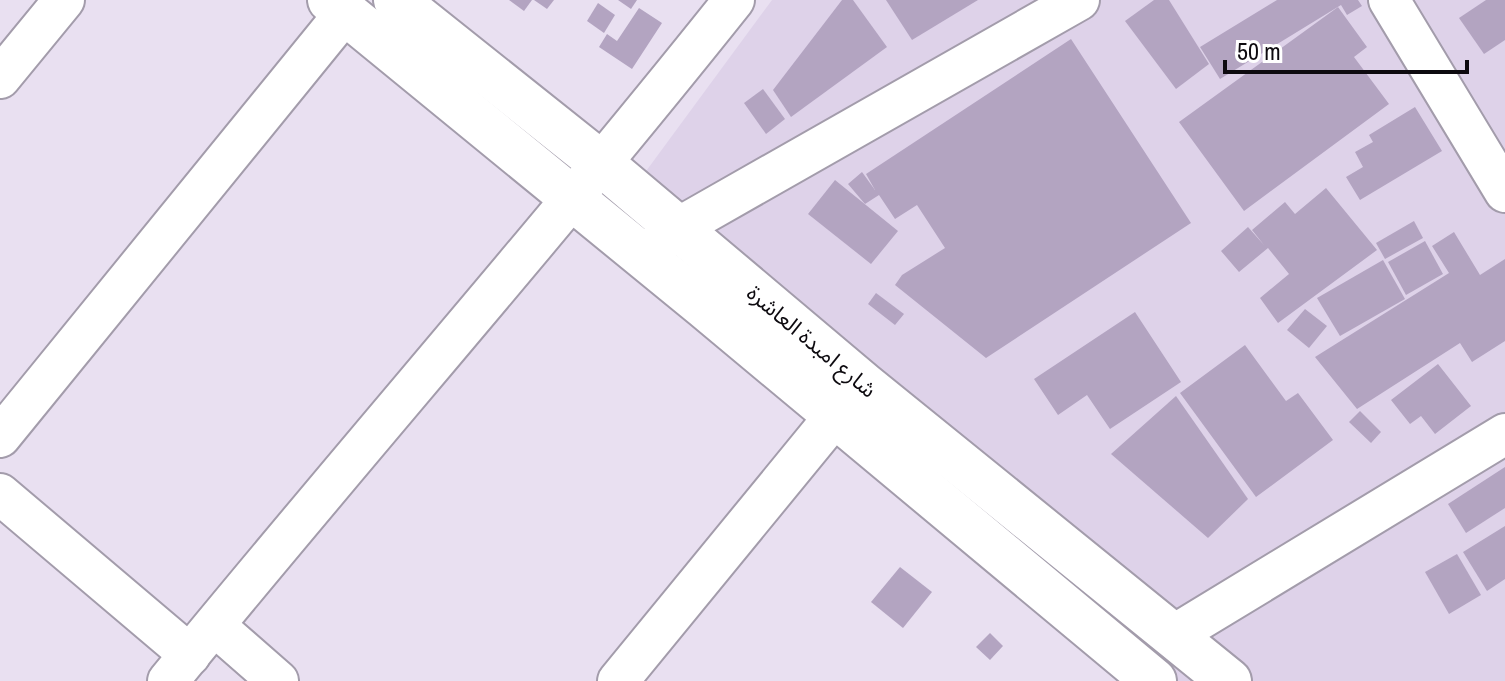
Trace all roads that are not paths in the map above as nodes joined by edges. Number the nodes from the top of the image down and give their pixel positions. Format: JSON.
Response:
{"nodes":[{"id":1,"x":64,"y":0,"type":"edge"},
{"id":2,"x":734,"y":0,"type":"edge"},
{"id":3,"x":1079,"y":0,"type":"edge"},
{"id":4,"x":1389,"y":0,"type":"edge"},
{"id":5,"x":409,"y":4,"type":"edge"},
{"id":6,"x":337,"y":6,"type":"edge"},
{"id":7,"x":0,"y":78,"type":"edge"},
{"id":8,"x":603,"y":165,"type":"junction"},
{"id":9,"x":1505,"y":192,"type":"edge"},
{"id":10,"x":573,"y":201,"type":"junction"},
{"id":11,"x":678,"y":228,"type":"junction"},
{"id":12,"x":642,"y":256,"type":"junction"},
{"id":13,"x":835,"y":416,"type":"junction"},
{"id":14,"x":1505,"y":434,"type":"edge"},
{"id":15,"x":0,"y":437,"type":"edge"},
{"id":16,"x":0,"y":494,"type":"edge"},
{"id":17,"x":1174,"y":635,"type":"junction"},
{"id":18,"x":191,"y":654,"type":"edge"},
{"id":19,"x":278,"y":681,"type":"edge"},
{"id":20,"x":618,"y":681,"type":"edge"},
{"id":21,"x":1154,"y":681,"type":"edge"},
{"id":22,"x":1229,"y":681,"type":"edge"}],
"edges":[{"from":1,"to":7,"type":"street"},
{"from":2,"to":8,"type":"street"},
{"from":3,"to":11,"type":"street"},
{"from":4,"to":9,"type":"street"},
{"from":5,"to":8,"type":"main road","name":"شارع امبدة العاشرة"},
{"from":6,"to":10,"type":"main road","name":"شارع امبدة العاشرة"},
{"from":6,"to":15,"type":"street"},
{"from":8,"to":10,"type":"street"},
{"from":8,"to":11,"type":"main road","name":"شارع امبدة العاشرة"},
{"from":10,"to":12,"type":"main road","name":"شارع امبدة العاشرة"},
{"from":10,"to":18,"type":"street"},
{"from":11,"to":12,"type":"street"},
{"from":11,"to":17,"type":"main road","name":"شارع امبدة العاشرة"},
{"from":12,"to":13,"type":"main road","name":"شارع امبدة العاشرة"},
{"from":13,"to":20,"type":"street"},
{"from":13,"to":21,"type":"main road","name":"شارع امبدة العاشرة"},
{"from":14,"to":17,"type":"street"},
{"from":16,"to":18,"type":"street"},
{"from":17,"to":22,"type":"main road","name":"شارع امبدة العاشرة"},
{"from":18,"to":19,"type":"street"}]}
